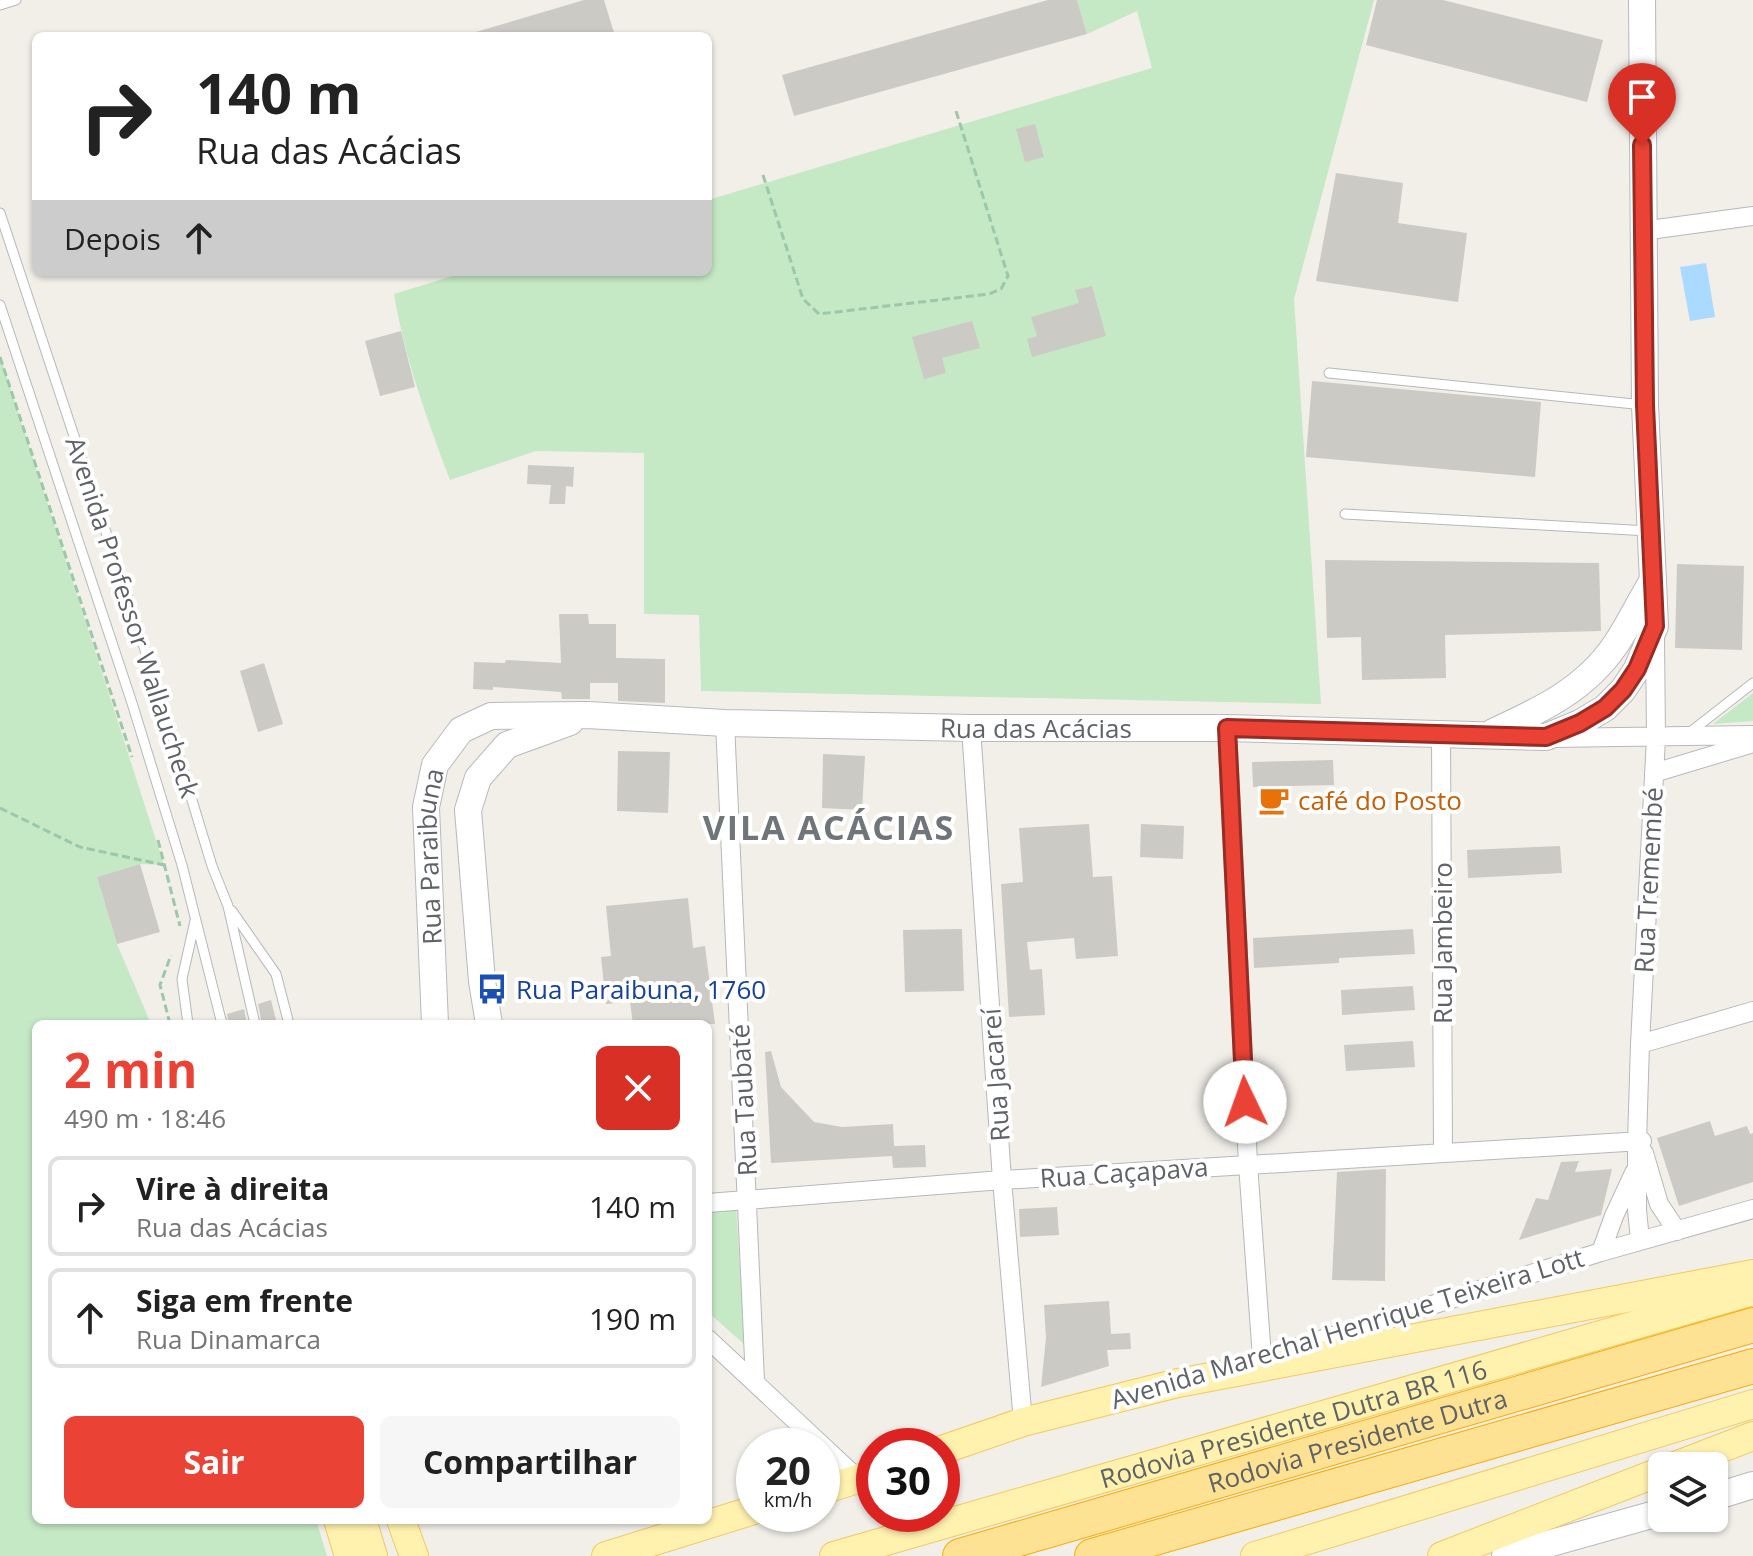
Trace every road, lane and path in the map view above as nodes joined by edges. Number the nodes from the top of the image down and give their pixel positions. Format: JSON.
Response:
{"nodes":[{"id":1,"x":16,"y":0,"type":"edge"},
{"id":2,"x":1642,"y":0,"type":"edge"},
{"id":3,"x":0,"y":5,"type":"edge"},
{"id":4,"x":956,"y":111,"type":"dead end"},
{"id":5,"x":763,"y":175,"type":"dead end"},
{"id":6,"x":0,"y":213,"type":"edge"},
{"id":7,"x":1753,"y":216,"type":"edge"},
{"id":8,"x":1642,"y":231,"type":"junction"},
{"id":9,"x":0,"y":305,"type":"edge"},
{"id":10,"x":0,"y":357,"type":"edge"},
{"id":11,"x":1329,"y":373,"type":"dead end"},
{"id":12,"x":1645,"y":405,"type":"junction"},
{"id":13,"x":1345,"y":514,"type":"dead end"},
{"id":14,"x":1651,"y":531,"type":"junction"},
{"id":15,"x":1653,"y":580,"type":"junction"},
{"id":16,"x":1655,"y":626,"type":"junction"},
{"id":17,"x":1753,"y":683,"type":"edge"},
{"id":18,"x":588,"y":715,"type":"junction"},
{"id":19,"x":725,"y":723,"type":"junction"},
{"id":20,"x":971,"y":728,"type":"junction"},
{"id":21,"x":1227,"y":728,"type":"junction"},
{"id":22,"x":1441,"y":733,"type":"junction"},
{"id":23,"x":1753,"y":735,"type":"edge"},
{"id":24,"x":1484,"y":736,"type":"junction"},
{"id":25,"x":1546,"y":737,"type":"junction"},
{"id":26,"x":1684,"y":737,"type":"junction"},
{"id":27,"x":1656,"y":738,"type":"junction"},
{"id":28,"x":1753,"y":743,"type":"edge"},
{"id":29,"x":135,"y":765,"type":"dead end"},
{"id":30,"x":1654,"y":773,"type":"junction"},
{"id":31,"x":0,"y":808,"type":"edge"},
{"id":32,"x":158,"y":838,"type":"dead end"},
{"id":33,"x":164,"y":865,"type":"junction"},
{"id":34,"x":228,"y":906,"type":"junction"},
{"id":35,"x":196,"y":918,"type":"junction"},
{"id":36,"x":182,"y":934,"type":"dead end"},
{"id":37,"x":176,"y":946,"type":"dead end"},
{"id":38,"x":1753,"y":1011,"type":"edge"},
{"id":39,"x":169,"y":1020,"type":"edge"},
{"id":40,"x":187,"y":1020,"type":"edge"},
{"id":41,"x":221,"y":1020,"type":"edge"},
{"id":42,"x":254,"y":1020,"type":"edge"},
{"id":43,"x":288,"y":1020,"type":"edge"},
{"id":44,"x":435,"y":1020,"type":"edge"},
{"id":45,"x":488,"y":1020,"type":"edge"},
{"id":46,"x":1640,"y":1044,"type":"junction"},
{"id":47,"x":1639,"y":1139,"type":"junction"},
{"id":48,"x":1443,"y":1152,"type":"junction"},
{"id":49,"x":1248,"y":1164,"type":"junction"},
{"id":50,"x":1637,"y":1167,"type":"junction"},
{"id":51,"x":1002,"y":1180,"type":"junction"},
{"id":52,"x":747,"y":1198,"type":"junction"},
{"id":53,"x":712,"y":1202,"type":"edge"},
{"id":54,"x":1753,"y":1209,"type":"edge"},
{"id":55,"x":1677,"y":1231,"type":"junction"},
{"id":56,"x":1640,"y":1240,"type":"junction"},
{"id":57,"x":1601,"y":1252,"type":"junction"},
{"id":58,"x":1753,"y":1274,"type":"edge"},
{"id":59,"x":1753,"y":1291,"type":"edge"},
{"id":60,"x":1753,"y":1325,"type":"edge"},
{"id":61,"x":712,"y":1343,"type":"edge"},
{"id":62,"x":1262,"y":1358,"type":"junction"},
{"id":63,"x":1753,"y":1366,"type":"edge"},
{"id":64,"x":755,"y":1381,"type":"junction"},
{"id":65,"x":1178,"y":1383,"type":"junction"},
{"id":66,"x":1753,"y":1404,"type":"edge"},
{"id":67,"x":1023,"y":1422,"type":"junction"},
{"id":68,"x":1753,"y":1436,"type":"edge"},
{"id":69,"x":960,"y":1444,"type":"edge"},
{"id":70,"x":1711,"y":1452,"type":"edge"},
{"id":71,"x":856,"y":1468,"type":"edge"},
{"id":72,"x":1648,"y":1476,"type":"edge"},
{"id":73,"x":1753,"y":1485,"type":"edge"},
{"id":74,"x":1728,"y":1493,"type":"edge"},
{"id":75,"x":736,"y":1514,"type":"edge"},
{"id":76,"x":1648,"y":1516,"type":"edge"},
{"id":77,"x":712,"y":1519,"type":"edge"},
{"id":78,"x":339,"y":1524,"type":"edge"},
{"id":79,"x":363,"y":1524,"type":"edge"},
{"id":80,"x":402,"y":1524,"type":"edge"},
{"id":81,"x":681,"y":1526,"type":"edge"},
{"id":82,"x":349,"y":1556,"type":"edge"},
{"id":83,"x":373,"y":1556,"type":"edge"},
{"id":84,"x":414,"y":1556,"type":"edge"},
{"id":85,"x":606,"y":1556,"type":"edge"},
{"id":86,"x":834,"y":1556,"type":"edge"},
{"id":87,"x":960,"y":1556,"type":"edge"},
{"id":88,"x":1092,"y":1556,"type":"edge"},
{"id":89,"x":1255,"y":1556,"type":"edge"},
{"id":90,"x":1442,"y":1556,"type":"edge"},
{"id":91,"x":1505,"y":1556,"type":"edge"}],
"edges":[{"from":1,"to":3,"type":"lane"},
{"from":2,"to":8,"type":"main road"},
{"from":4,"to":5,"type":"path"},
{"from":6,"to":34,"type":"lane","name":"Avenida Professor Wallaucheck"},
{"from":7,"to":8,"type":"street"},
{"from":8,"to":12,"type":"main road"},
{"from":9,"to":35,"type":"lane","name":"Avenida Professor Wallaucheck"},
{"from":10,"to":29,"type":"path"},
{"from":11,"to":12,"type":"lane"},
{"from":12,"to":14,"type":"main road"},
{"from":13,"to":14,"type":"lane"},
{"from":14,"to":15,"type":"main road"},
{"from":15,"to":16,"type":"main road","name":"Rua das Acácias"},
{"from":15,"to":24,"type":"main road","name":"Rua das Acácias"},
{"from":16,"to":25,"type":"main road","name":"Rua das Acácias"},
{"from":16,"to":27,"type":"street","name":"Rua Tremembé"},
{"from":17,"to":26,"type":"lane"},
{"from":18,"to":19,"type":"main road","name":"Rua das Acácias"},
{"from":18,"to":44,"type":"main road","name":"Rua Paraibuna"},
{"from":18,"to":45,"type":"main road","name":"Rua Paraibuna"},
{"from":19,"to":20,"type":"main road","name":"Rua das Acácias"},
{"from":19,"to":52,"type":"street","name":"Rua Taubaté"},
{"from":20,"to":21,"type":"main road","name":"Rua das Acácias"},
{"from":20,"to":51,"type":"street","name":"Rua Jacareí"},
{"from":21,"to":22,"type":"main road","name":"Rua das Acácias"},
{"from":21,"to":49,"type":"street"},
{"from":22,"to":24,"type":"main road","name":"Rua das Acácias"},
{"from":22,"to":48,"type":"street","name":"Rua Jambeiro"},
{"from":23,"to":26,"type":"street"},
{"from":24,"to":25,"type":"main road","name":"Rua das Acácias"},
{"from":25,"to":27,"type":"street"},
{"from":26,"to":27,"type":"street"},
{"from":27,"to":30,"type":"street","name":"Rua Tremembé"},
{"from":28,"to":30,"type":"street"},
{"from":30,"to":46,"type":"street","name":"Rua Tremembé"},
{"from":31,"to":33,"type":"path"},
{"from":32,"to":33,"type":"path"},
{"from":33,"to":36,"type":"path"},
{"from":34,"to":42,"type":"lane","name":"Avenida Professor Wallaucheck"},
{"from":34,"to":43,"type":"lane"},
{"from":35,"to":40,"type":"lane"},
{"from":35,"to":41,"type":"lane","name":"Avenida Professor Wallaucheck"},
{"from":37,"to":39,"type":"path"},
{"from":38,"to":46,"type":"street"},
{"from":46,"to":47,"type":"street","name":"Rua Tremembé"},
{"from":47,"to":48,"type":"street","name":"Rua Caçapava"},
{"from":47,"to":50,"type":"street","name":"Rua Tremembé"},
{"from":47,"to":55,"type":"street","name":"Rua Tremembé"},
{"from":48,"to":49,"type":"street","name":"Rua Caçapava"},
{"from":49,"to":51,"type":"street","name":"Rua Caçapava"},
{"from":49,"to":62,"type":"street"},
{"from":50,"to":56,"type":"street","name":"Rua Tremembé"},
{"from":50,"to":57,"type":"street","name":"Rua Tremembé"},
{"from":51,"to":52,"type":"street","name":"Rua Caçapava"},
{"from":51,"to":67,"type":"street","name":"Rua Jacareí"},
{"from":52,"to":53,"type":"street","name":"Rua Caçapava"},
{"from":52,"to":64,"type":"street","name":"Rua Taubaté"},
{"from":54,"to":55,"type":"street","name":"Avenida Marechal Henrique Teixeira Lott"},
{"from":55,"to":56,"type":"street","name":"Avenida Marechal Henrique Teixeira Lott"},
{"from":56,"to":57,"type":"street","name":"Avenida Marechal Henrique Teixeira Lott"},
{"from":57,"to":62,"type":"street","name":"Avenida Marechal Henrique Teixeira Lott"},
{"from":58,"to":65,"type":"main road"},
{"from":59,"to":86,"type":"main road","name":"Rodovia Presidente Dutra BR 116"},
{"from":60,"to":87,"type":"highway","name":"Rodovia Presidente Dutra"},
{"from":61,"to":64,"type":"street"},
{"from":62,"to":65,"type":"street","name":"Avenida Marechal Henrique Teixeira Lott"},
{"from":63,"to":88,"type":"highway","name":"Rodovia Presidente Dutra"},
{"from":64,"to":71,"type":"street"},
{"from":65,"to":67,"type":"main road","name":"Avenida Marechal Henrique Teixeira Lott"},
{"from":66,"to":89,"type":"main road"},
{"from":67,"to":69,"type":"main road","name":"Avenida Marechal Henrique Teixeira Lott"},
{"from":68,"to":70,"type":"main road"},
{"from":72,"to":90,"type":"main road"},
{"from":73,"to":74,"type":"main road"},
{"from":75,"to":77,"type":"main road"},
{"from":76,"to":91,"type":"main road"},
{"from":78,"to":82,"type":"main road"},
{"from":79,"to":83,"type":"main road"},
{"from":80,"to":84,"type":"main road"},
{"from":81,"to":85,"type":"main road"}]}
